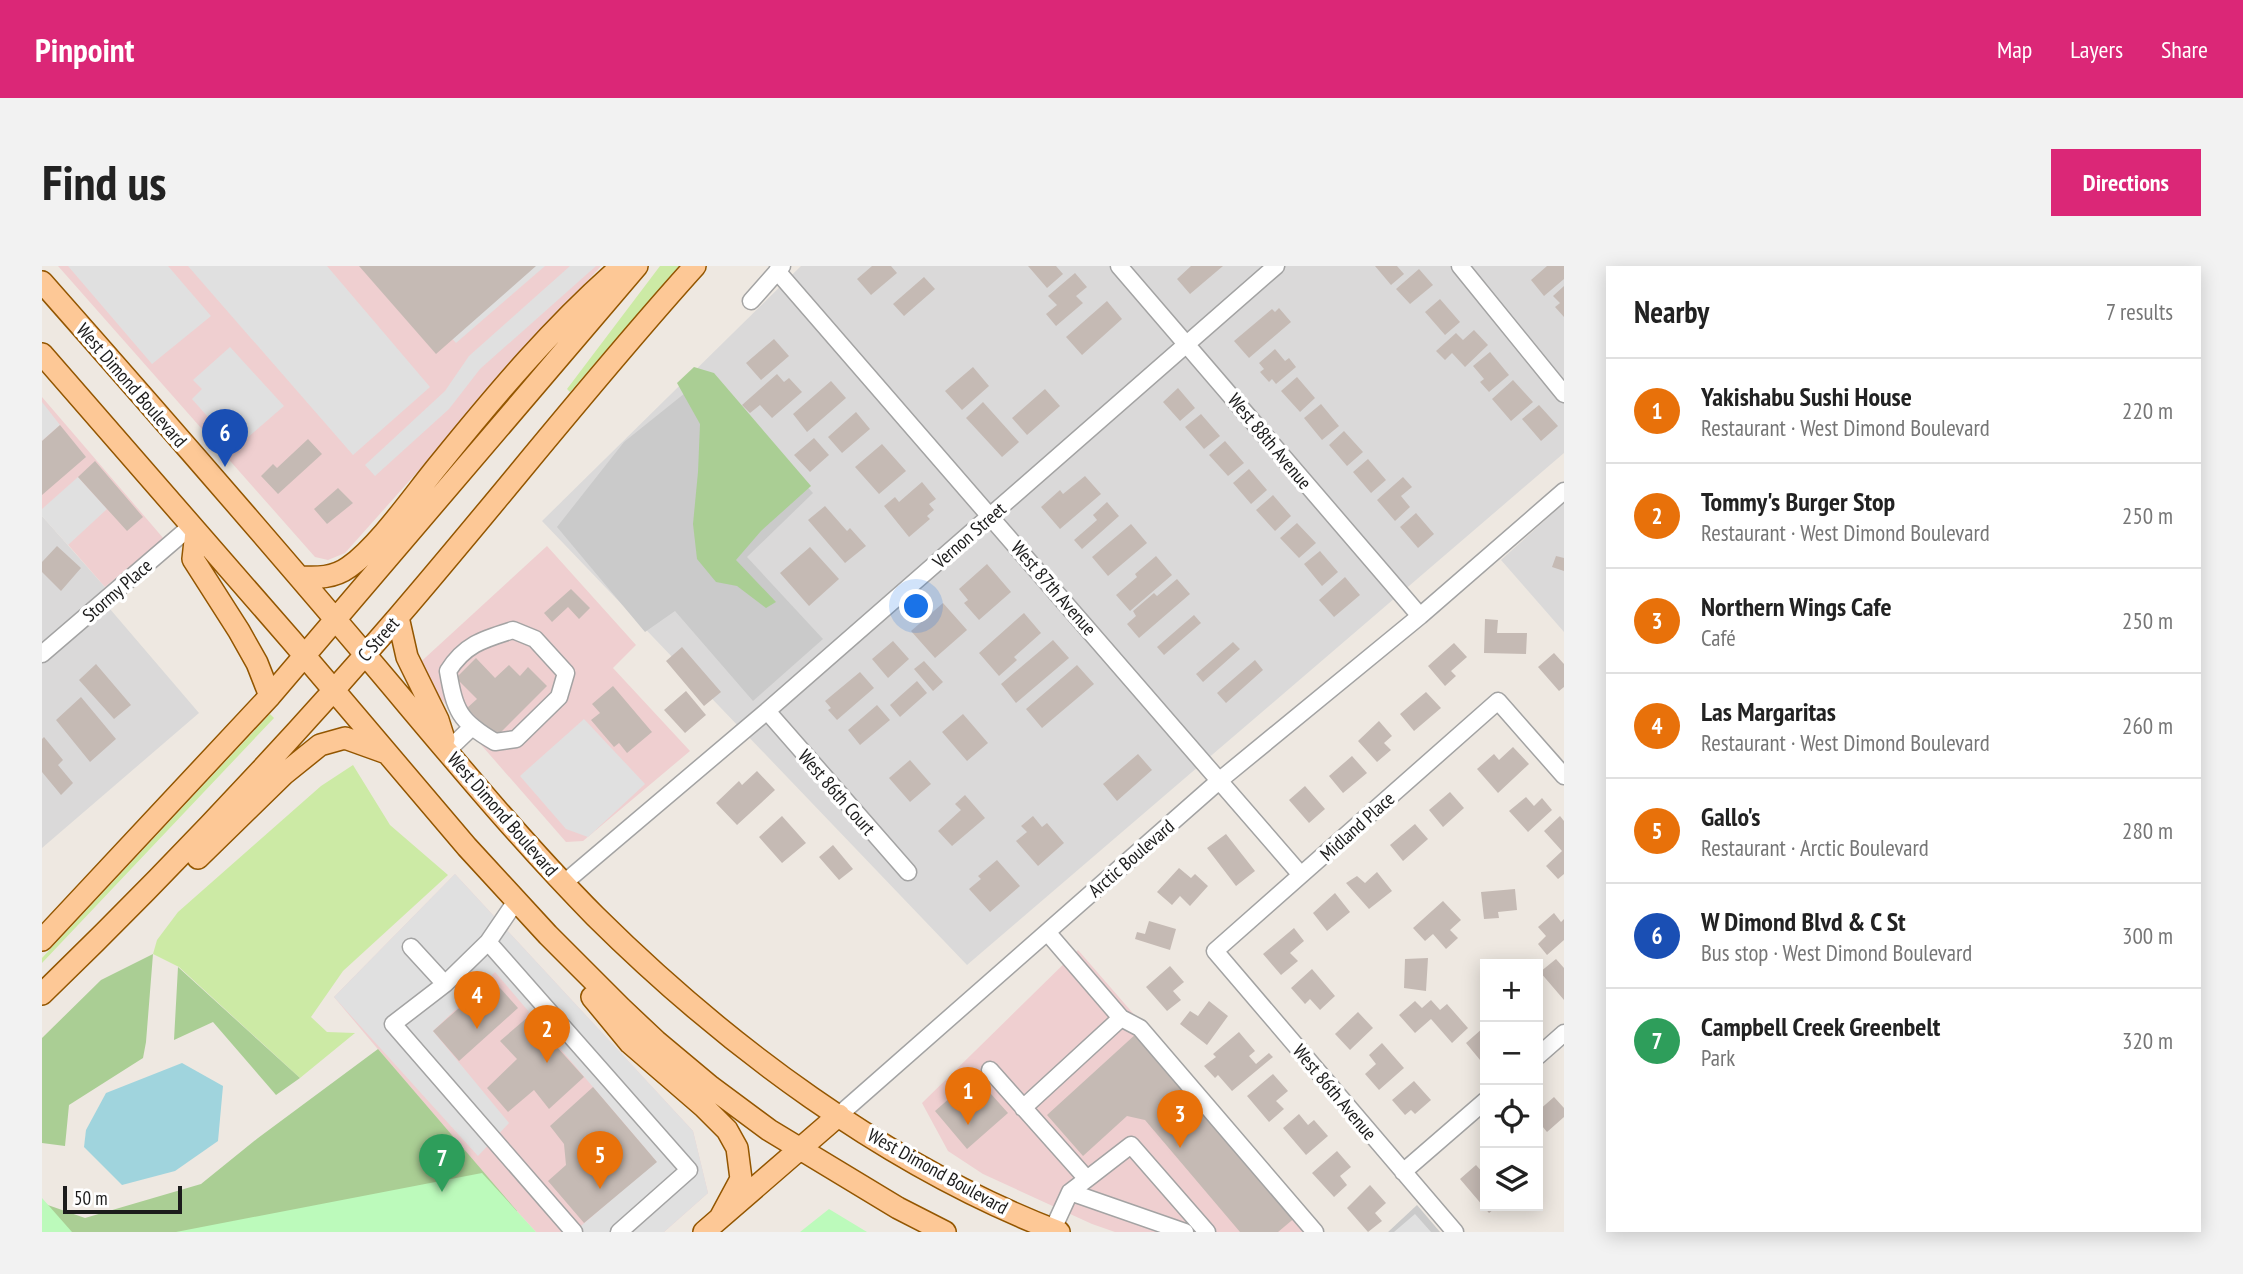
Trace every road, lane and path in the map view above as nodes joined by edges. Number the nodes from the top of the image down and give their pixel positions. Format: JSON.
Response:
{"nodes":[{"id":1,"x":622,"y":266,"type":"edge"},
{"id":2,"x":637,"y":266,"type":"edge"},
{"id":3,"x":695,"y":266,"type":"edge"},
{"id":4,"x":1119,"y":266,"type":"edge"},
{"id":5,"x":1276,"y":266,"type":"edge"},
{"id":6,"x":1460,"y":266,"type":"edge"},
{"id":7,"x":780,"y":269,"type":"edge"},
{"id":8,"x":42,"y":282,"type":"edge"},
{"id":9,"x":751,"y":301,"type":"dead end"},
{"id":10,"x":1187,"y":343,"type":"junction"},
{"id":11,"x":42,"y":354,"type":"edge"},
{"id":12,"x":1564,"y":394,"type":"edge"},
{"id":13,"x":1564,"y":491,"type":"edge"},
{"id":14,"x":991,"y":515,"type":"junction"},
{"id":15,"x":194,"y":529,"type":"junction"},
{"id":16,"x":299,"y":577,"type":"junction"},
{"id":17,"x":398,"y":617,"type":"junction"},
{"id":18,"x":1420,"y":617,"type":"junction"},
{"id":19,"x":336,"y":621,"type":"junction"},
{"id":20,"x":42,"y":654,"type":"edge"},
{"id":21,"x":364,"y":654,"type":"junction"},
{"id":22,"x":304,"y":657,"type":"junction"},
{"id":23,"x":333,"y":691,"type":"junction"},
{"id":24,"x":270,"y":696,"type":"junction"},
{"id":25,"x":767,"y":711,"type":"junction"},
{"id":26,"x":471,"y":728,"type":"junction"},
{"id":27,"x":447,"y":751,"type":"junction"},
{"id":28,"x":386,"y":752,"type":"junction"},
{"id":29,"x":1564,"y":776,"type":"edge"},
{"id":30,"x":1220,"y":780,"type":"junction"},
{"id":31,"x":908,"y":873,"type":"dead end"},
{"id":32,"x":1301,"y":875,"type":"junction"},
{"id":33,"x":564,"y":883,"type":"junction"},
{"id":34,"x":516,"y":901,"type":"junction"},
{"id":35,"x":1047,"y":932,"type":"junction"},
{"id":36,"x":548,"y":935,"type":"junction"},
{"id":37,"x":42,"y":940,"type":"edge"},
{"id":38,"x":488,"y":942,"type":"junction"},
{"id":39,"x":411,"y":947,"type":"dead end"},
{"id":40,"x":1215,"y":951,"type":"joint"},
{"id":41,"x":72,"y":965,"type":"junction"},
{"id":42,"x":445,"y":984,"type":"junction"},
{"id":43,"x":42,"y":994,"type":"edge"},
{"id":44,"x":1121,"y":1018,"type":"junction"},
{"id":45,"x":1564,"y":1033,"type":"edge"},
{"id":46,"x":1543,"y":1044,"type":"edge"},
{"id":47,"x":990,"y":1070,"type":"dead end"},
{"id":48,"x":1480,"y":1105,"type":"edge"},
{"id":49,"x":1023,"y":1108,"type":"junction"},
{"id":50,"x":839,"y":1115,"type":"junction"},
{"id":51,"x":799,"y":1149,"type":"junction"},
{"id":52,"x":1403,"y":1172,"type":"junction"},
{"id":53,"x":1087,"y":1179,"type":"junction"},
{"id":54,"x":1070,"y":1192,"type":"junction"},
{"id":55,"x":712,"y":1225,"type":"edge"},
{"id":56,"x":1056,"y":1231,"type":"edge"},
{"id":57,"x":574,"y":1232,"type":"edge"},
{"id":58,"x":619,"y":1232,"type":"edge"},
{"id":59,"x":945,"y":1232,"type":"edge"},
{"id":60,"x":1185,"y":1232,"type":"edge"},
{"id":61,"x":1207,"y":1232,"type":"edge"},
{"id":62,"x":1315,"y":1232,"type":"edge"},
{"id":63,"x":1455,"y":1232,"type":"edge"}],
"edges":[{"from":1,"to":16,"type":"main road"},
{"from":2,"to":19,"type":"main road"},
{"from":3,"to":17,"type":"main road","name":"C Street"},
{"from":4,"to":10,"type":"street","name":"West 88th Avenue"},
{"from":5,"to":10,"type":"street","name":"Vernon Street"},
{"from":6,"to":12,"type":"street"},
{"from":7,"to":9,"type":"street"},
{"from":7,"to":14,"type":"street","name":"West 87th Avenue"},
{"from":8,"to":16,"type":"main road","name":"West Dimond Boulevard"},
{"from":10,"to":14,"type":"street","name":"Vernon Street"},
{"from":10,"to":18,"type":"street","name":"West 88th Avenue"},
{"from":11,"to":15,"type":"main road"},
{"from":13,"to":18,"type":"street","name":"Arctic Boulevard"},
{"from":14,"to":25,"type":"street","name":"Vernon Street"},
{"from":14,"to":30,"type":"street","name":"West 87th Avenue"},
{"from":15,"to":20,"type":"street","name":"Stormy Place"},
{"from":15,"to":22,"type":"main road"},
{"from":15,"to":24,"type":"main road"},
{"from":16,"to":19,"type":"main road","name":"West Dimond Boulevard"},
{"from":17,"to":21,"type":"main road","name":"C Street"},
{"from":17,"to":27,"type":"main road"},
{"from":18,"to":30,"type":"street","name":"Arctic Boulevard"},
{"from":19,"to":21,"type":"main road","name":"West Dimond Boulevard"},
{"from":19,"to":22,"type":"main road"},
{"from":21,"to":23,"type":"main road","name":"C Street"},
{"from":21,"to":27,"type":"main road","name":"West Dimond Boulevard"},
{"from":22,"to":23,"type":"main road"},
{"from":22,"to":24,"type":"main road"},
{"from":23,"to":28,"type":"main road"},
{"from":23,"to":41,"type":"main road","name":"C Street"},
{"from":24,"to":37,"type":"main road"},
{"from":25,"to":31,"type":"street","name":"West 86th Court"},
{"from":25,"to":33,"type":"street","name":"Vernon Street"},
{"from":26,"to":26,"type":"street"},
{"from":26,"to":27,"type":"street"},
{"from":27,"to":33,"type":"main road","name":"West Dimond Boulevard"},
{"from":28,"to":34,"type":"main road"},
{"from":28,"to":41,"type":"main road"},
{"from":29,"to":32,"type":"street","name":"Midland Place"},
{"from":30,"to":32,"type":"street","name":"West 87th Avenue"},
{"from":30,"to":35,"type":"street","name":"Arctic Boulevard"},
{"from":32,"to":40,"type":"street","name":"Midland Place"},
{"from":33,"to":50,"type":"main road","name":"West Dimond Boulevard"},
{"from":34,"to":36,"type":"main road"},
{"from":34,"to":38,"type":"street"},
{"from":35,"to":44,"type":"street"},
{"from":35,"to":50,"type":"street","name":"Arctic Boulevard"},
{"from":36,"to":51,"type":"main road"},
{"from":36,"to":55,"type":"main road"},
{"from":38,"to":42,"type":"street"},
{"from":38,"to":58,"type":"street"},
{"from":39,"to":42,"type":"street"},
{"from":40,"to":52,"type":"street","name":"West 86th Avenue"},
{"from":41,"to":43,"type":"main road","name":"C Street"},
{"from":42,"to":57,"type":"street"},
{"from":44,"to":49,"type":"street"},
{"from":44,"to":62,"type":"street"},
{"from":45,"to":46,"type":"street"},
{"from":47,"to":49,"type":"street"},
{"from":48,"to":52,"type":"street"},
{"from":49,"to":53,"type":"street"},
{"from":50,"to":51,"type":"main road","name":"Arctic Boulevard"},
{"from":50,"to":56,"type":"main road","name":"West Dimond Boulevard"},
{"from":51,"to":55,"type":"main road","name":"Arctic Boulevard"},
{"from":51,"to":59,"type":"main road"},
{"from":52,"to":63,"type":"street","name":"West 86th Avenue"},
{"from":53,"to":54,"type":"street"},
{"from":53,"to":61,"type":"street"},
{"from":54,"to":56,"type":"street"},
{"from":54,"to":60,"type":"street"}]}
